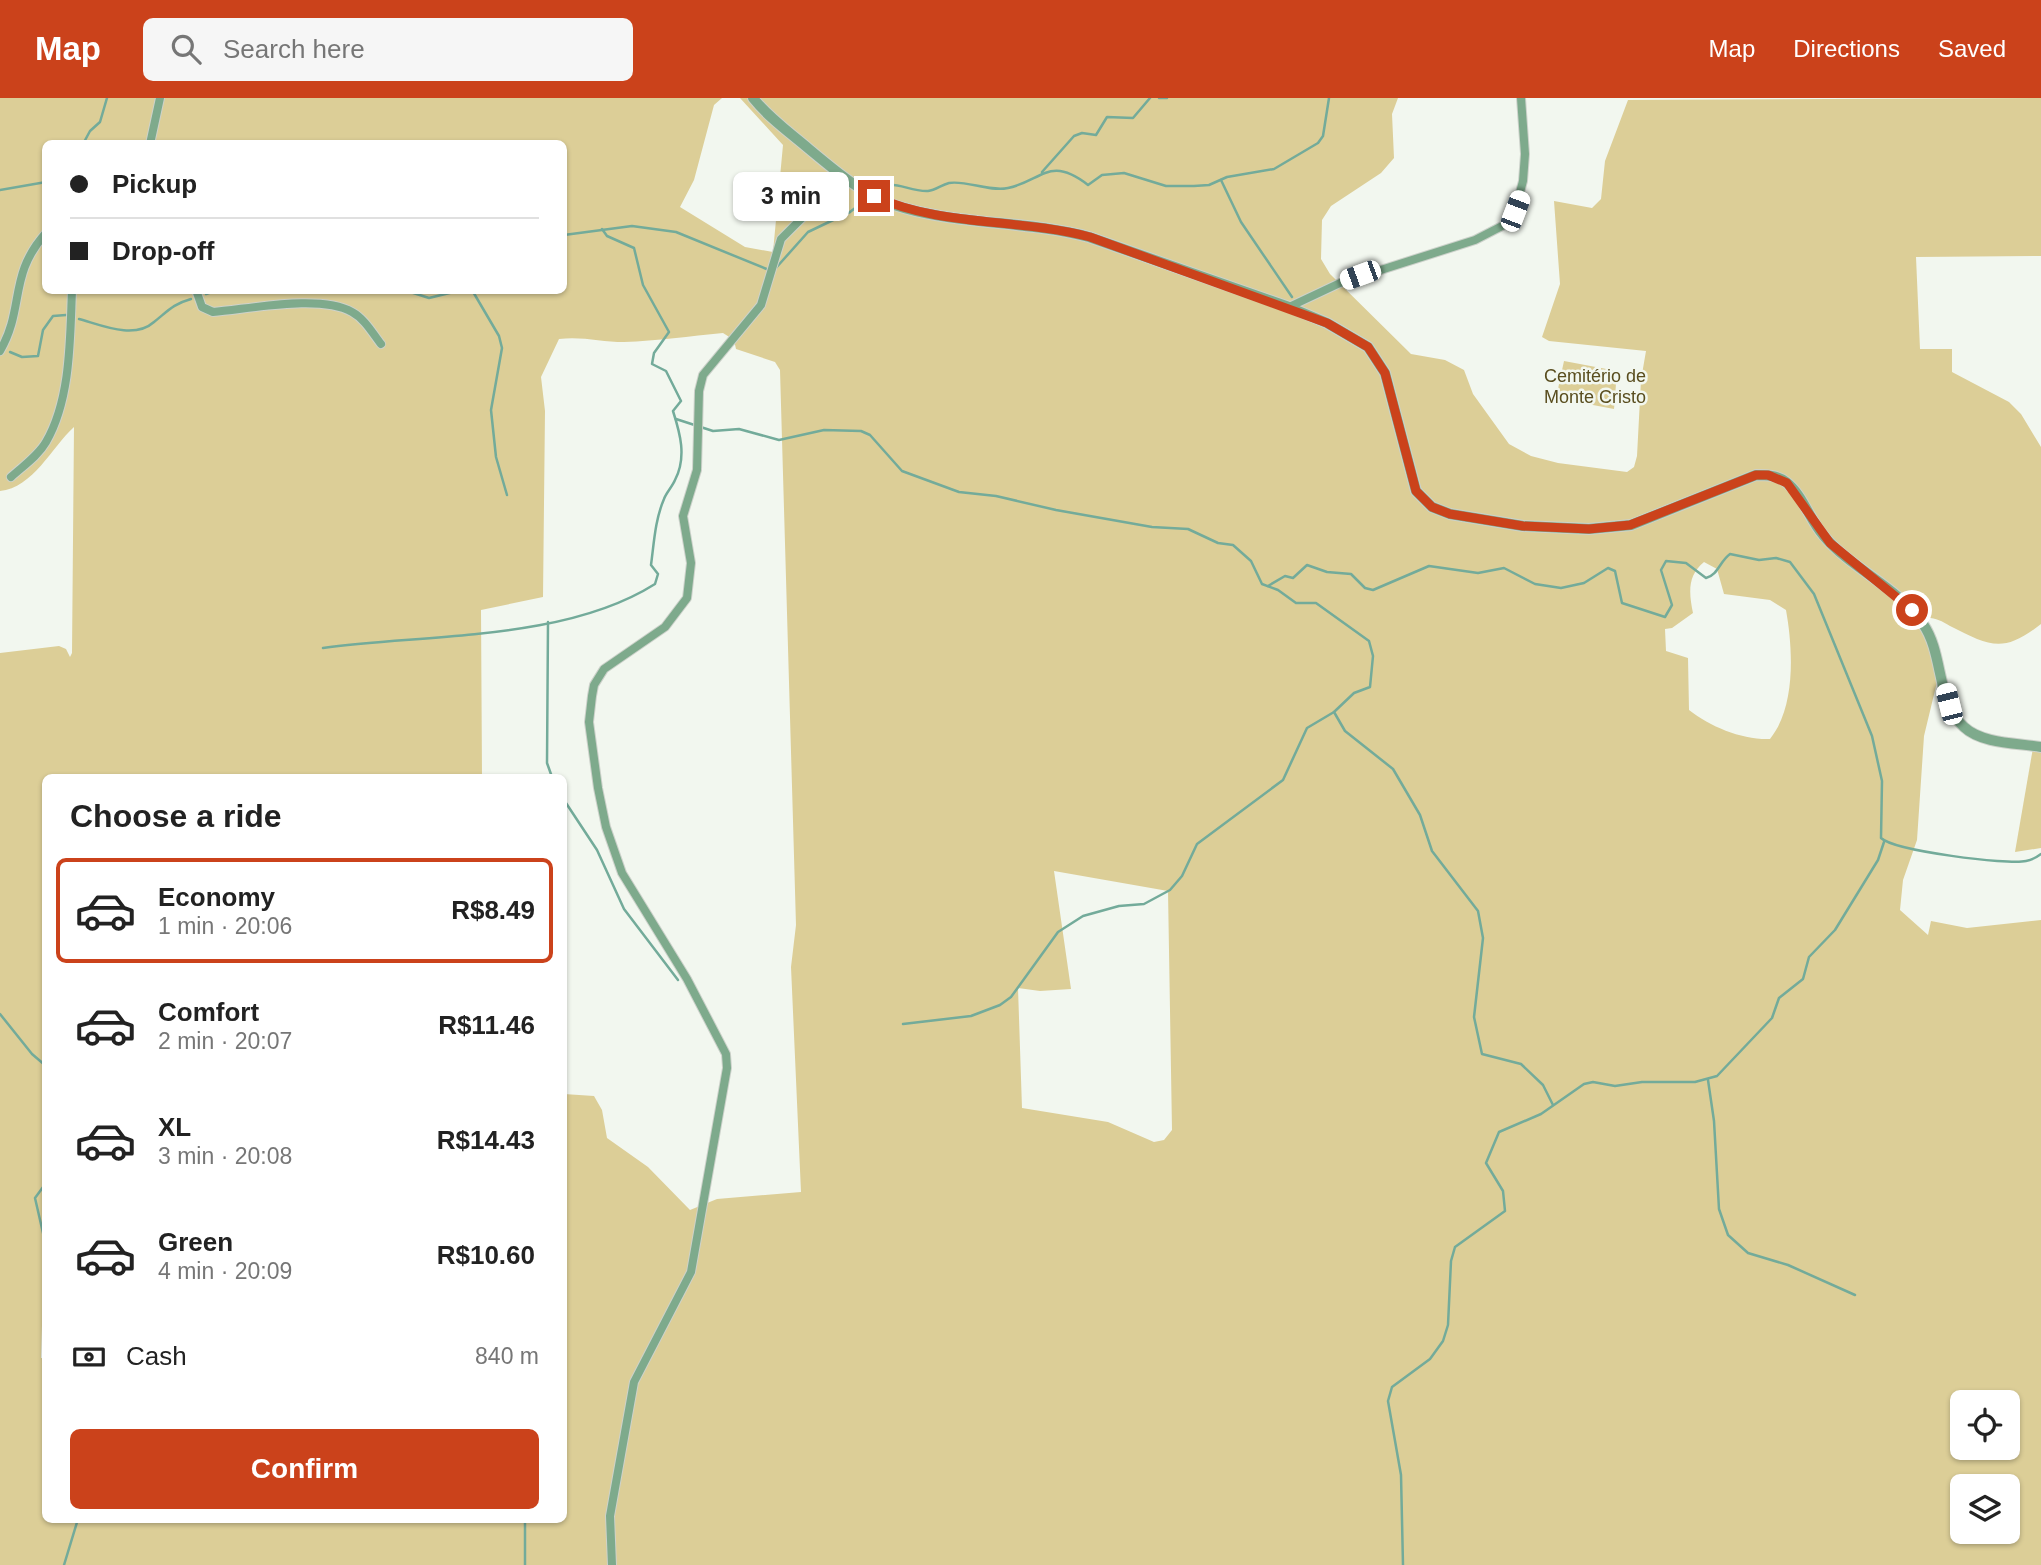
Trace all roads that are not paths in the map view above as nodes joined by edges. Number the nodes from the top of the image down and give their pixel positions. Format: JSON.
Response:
{"nodes":[{"id":1,"x":160,"y":98,"type":"edge"},
{"id":2,"x":753,"y":98,"type":"edge"},
{"id":3,"x":1521,"y":98,"type":"edge"},
{"id":4,"x":151,"y":140,"type":"edge"},
{"id":5,"x":838,"y":174,"type":"junction"},
{"id":6,"x":42,"y":239,"type":"edge"},
{"id":7,"x":72,"y":294,"type":"edge"},
{"id":8,"x":197,"y":294,"type":"edge"},
{"id":9,"x":1289,"y":307,"type":"junction"},
{"id":10,"x":381,"y":344,"type":"dead end"},
{"id":11,"x":0,"y":351,"type":"edge"},
{"id":12,"x":11,"y":477,"type":"dead end"},
{"id":13,"x":2041,"y":747,"type":"edge"},
{"id":14,"x":612,"y":1565,"type":"edge"}],
"edges":[{"from":1,"to":4,"type":"street"},
{"from":2,"to":5,"type":"street"},
{"from":3,"to":9,"type":"street"},
{"from":5,"to":9,"type":"street"},
{"from":5,"to":14,"type":"street"},
{"from":6,"to":11,"type":"street"},
{"from":7,"to":12,"type":"street"},
{"from":8,"to":10,"type":"street"},
{"from":9,"to":13,"type":"street"}]}
